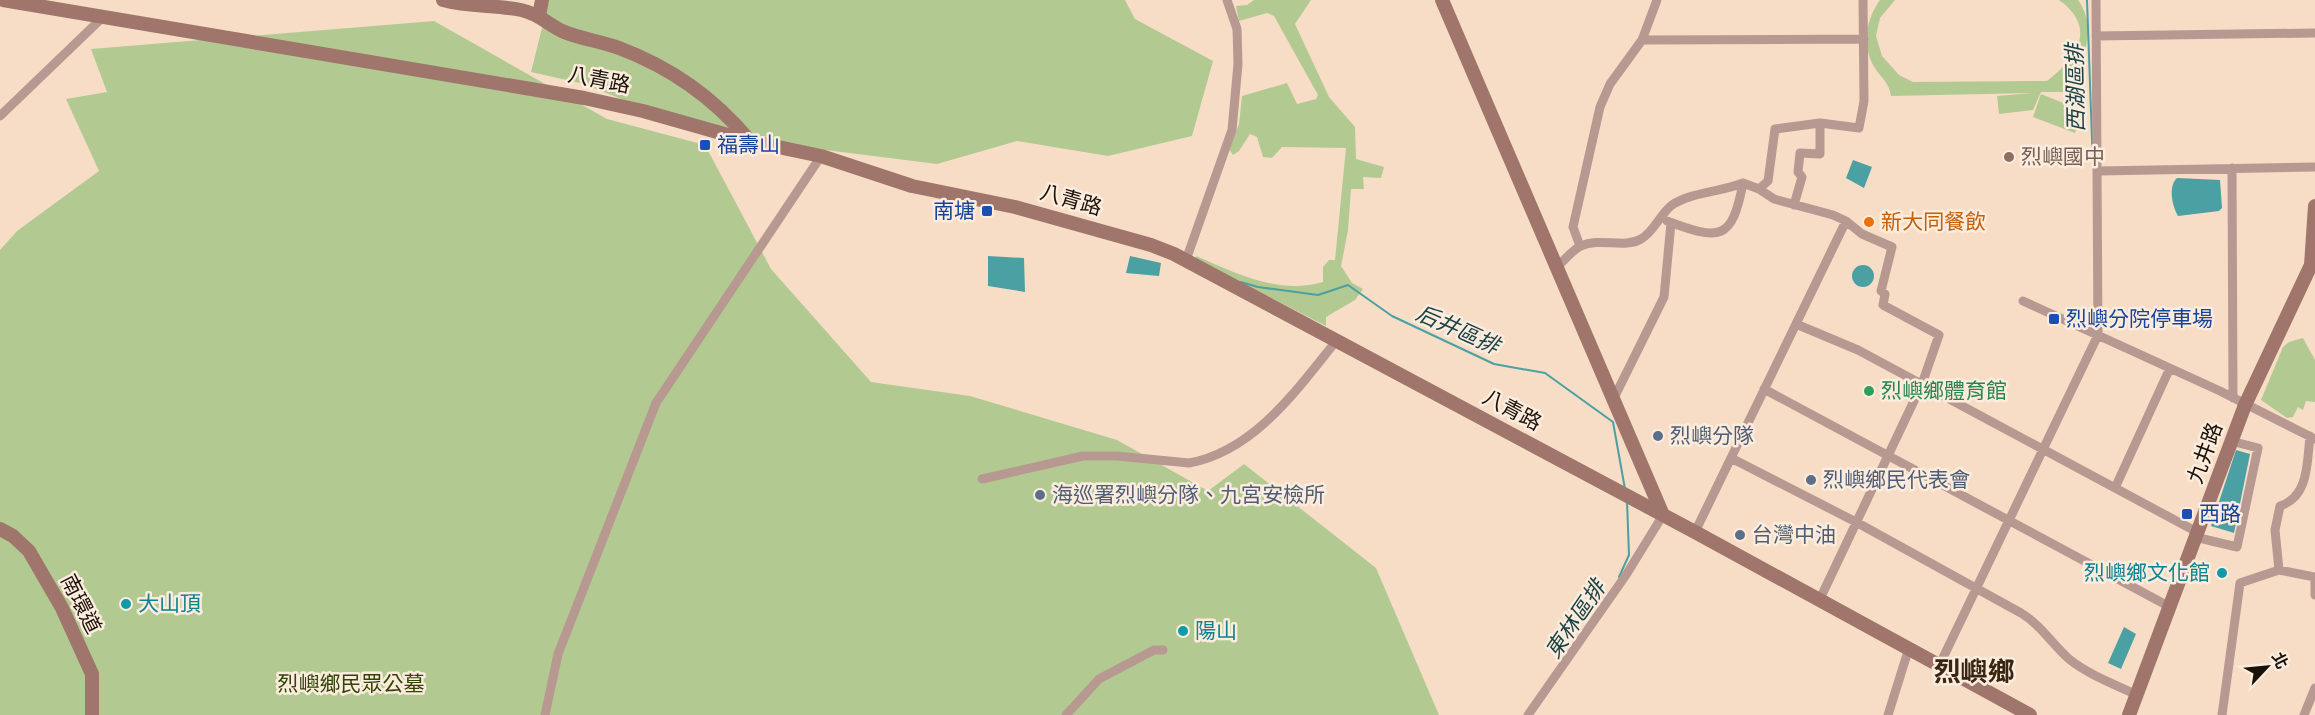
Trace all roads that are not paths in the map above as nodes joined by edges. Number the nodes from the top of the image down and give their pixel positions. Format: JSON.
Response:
{"nodes":[{"id":1,"x":3,"y":0,"type":"edge"},
{"id":2,"x":443,"y":0,"type":"edge"},
{"id":3,"x":542,"y":0,"type":"edge"},
{"id":4,"x":1227,"y":0,"type":"edge"},
{"id":5,"x":1442,"y":0,"type":"edge"},
{"id":6,"x":1657,"y":0,"type":"edge"},
{"id":7,"x":1863,"y":0,"type":"edge"},
{"id":8,"x":2096,"y":0,"type":"edge"},
{"id":9,"x":539,"y":16,"type":"junction"},
{"id":10,"x":103,"y":17,"type":"junction"},
{"id":11,"x":2315,"y":33,"type":"edge"},
{"id":12,"x":2096,"y":36,"type":"junction"},
{"id":13,"x":1863,"y":39,"type":"junction"},
{"id":14,"x":1642,"y":40,"type":"junction"},
{"id":15,"x":0,"y":116,"type":"edge"},
{"id":16,"x":1820,"y":123,"type":"junction"},
{"id":17,"x":749,"y":141,"type":"junction"},
{"id":18,"x":821,"y":156,"type":"junction"},
{"id":19,"x":2315,"y":167,"type":"edge"},
{"id":20,"x":2232,"y":168,"type":"junction"},
{"id":21,"x":2099,"y":171,"type":"junction"},
{"id":22,"x":1743,"y":183,"type":"junction"},
{"id":23,"x":1759,"y":189,"type":"junction"},
{"id":24,"x":1794,"y":205,"type":"junction"},
{"id":25,"x":2315,"y":206,"type":"edge"},
{"id":26,"x":1660,"y":219,"type":"junction"},
{"id":27,"x":1846,"y":221,"type":"junction"},
{"id":28,"x":1671,"y":223,"type":"junction"},
{"id":29,"x":2314,"y":229,"type":"edge"},
{"id":30,"x":1580,"y":246,"type":"junction"},
{"id":31,"x":1186,"y":260,"type":"junction"},
{"id":32,"x":1557,"y":267,"type":"junction"},
{"id":33,"x":2023,"y":301,"type":"dead end"},
{"id":34,"x":1796,"y":324,"type":"junction"},
{"id":35,"x":2098,"y":335,"type":"junction"},
{"id":36,"x":1337,"y":340,"type":"junction"},
{"id":37,"x":2170,"y":368,"type":"junction"},
{"id":38,"x":1922,"y":384,"type":"junction"},
{"id":39,"x":1764,"y":389,"type":"junction"},
{"id":40,"x":1614,"y":398,"type":"junction"},
{"id":41,"x":2239,"y":401,"type":"junction"},
{"id":42,"x":2313,"y":437,"type":"edge"},
{"id":43,"x":2231,"y":441,"type":"junction"},
{"id":44,"x":2043,"y":450,"type":"junction"},
{"id":45,"x":1889,"y":454,"type":"junction"},
{"id":46,"x":1731,"y":458,"type":"junction"},
{"id":47,"x":982,"y":479,"type":"dead end"},
{"id":48,"x":2115,"y":488,"type":"junction"},
{"id":49,"x":1663,"y":515,"type":"junction"},
{"id":50,"x":2009,"y":521,"type":"junction"},
{"id":51,"x":1856,"y":522,"type":"junction"},
{"id":52,"x":0,"y":529,"type":"edge"},
{"id":53,"x":1695,"y":532,"type":"junction"},
{"id":54,"x":2196,"y":535,"type":"junction"},
{"id":55,"x":2279,"y":570,"type":"junction"},
{"id":56,"x":2315,"y":577,"type":"edge"},
{"id":57,"x":1977,"y":588,"type":"junction"},
{"id":58,"x":2315,"y":595,"type":"edge"},
{"id":59,"x":1819,"y":600,"type":"junction"},
{"id":60,"x":2170,"y":607,"type":"junction"},
{"id":61,"x":1910,"y":648,"type":"junction"},
{"id":62,"x":1163,"y":650,"type":"dead end"},
{"id":63,"x":1940,"y":664,"type":"junction"},
{"id":64,"x":2315,"y":688,"type":"edge"},
{"id":65,"x":2137,"y":694,"type":"junction"},
{"id":66,"x":92,"y":715,"type":"edge"},
{"id":67,"x":545,"y":715,"type":"edge"},
{"id":68,"x":1066,"y":715,"type":"edge"},
{"id":69,"x":1528,"y":715,"type":"edge"},
{"id":70,"x":1888,"y":715,"type":"edge"},
{"id":71,"x":2030,"y":715,"type":"edge"},
{"id":72,"x":2129,"y":715,"type":"edge"},
{"id":73,"x":2222,"y":715,"type":"edge"},
{"id":74,"x":2304,"y":715,"type":"edge"}],
"edges":[{"from":1,"to":10,"type":"main road","name":"八青路"},
{"from":2,"to":9,"type":"main road"},
{"from":3,"to":9,"type":"main road"},
{"from":4,"to":31,"type":"street"},
{"from":5,"to":32,"type":"main road"},
{"from":6,"to":14,"type":"street"},
{"from":7,"to":13,"type":"street"},
{"from":8,"to":12,"type":"street"},
{"from":9,"to":17,"type":"main road"},
{"from":10,"to":15,"type":"street"},
{"from":10,"to":17,"type":"main road","name":"八青路"},
{"from":11,"to":12,"type":"street"},
{"from":12,"to":21,"type":"street"},
{"from":13,"to":14,"type":"street"},
{"from":13,"to":16,"type":"street"},
{"from":14,"to":30,"type":"street"},
{"from":16,"to":23,"type":"street"},
{"from":16,"to":24,"type":"street"},
{"from":17,"to":18,"type":"main road","name":"八青路"},
{"from":18,"to":31,"type":"main road","name":"八青路"},
{"from":18,"to":67,"type":"street"},
{"from":19,"to":20,"type":"street"},
{"from":20,"to":21,"type":"street"},
{"from":20,"to":41,"type":"street"},
{"from":21,"to":35,"type":"street"},
{"from":22,"to":23,"type":"street"},
{"from":22,"to":26,"type":"street"},
{"from":22,"to":28,"type":"street"},
{"from":23,"to":24,"type":"street"},
{"from":24,"to":27,"type":"street"},
{"from":25,"to":29,"type":"main road","name":"九井路"},
{"from":26,"to":28,"type":"street"},
{"from":26,"to":30,"type":"street"},
{"from":27,"to":34,"type":"street"},
{"from":27,"to":38,"type":"street"},
{"from":28,"to":40,"type":"street"},
{"from":29,"to":41,"type":"main road","name":"九井路"},
{"from":30,"to":32,"type":"street"},
{"from":31,"to":36,"type":"main road","name":"八青路"},
{"from":32,"to":40,"type":"main road"},
{"from":33,"to":35,"type":"street"},
{"from":34,"to":38,"type":"street"},
{"from":34,"to":39,"type":"street"},
{"from":35,"to":37,"type":"street"},
{"from":35,"to":44,"type":"street"},
{"from":36,"to":47,"type":"street"},
{"from":36,"to":49,"type":"main road","name":"八青路"},
{"from":37,"to":41,"type":"street"},
{"from":37,"to":48,"type":"street"},
{"from":38,"to":44,"type":"street"},
{"from":38,"to":45,"type":"street"},
{"from":39,"to":45,"type":"street"},
{"from":39,"to":46,"type":"street"},
{"from":40,"to":49,"type":"main road"},
{"from":41,"to":42,"type":"street"},
{"from":41,"to":43,"type":"main road","name":"九井路"},
{"from":42,"to":55,"type":"street"},
{"from":43,"to":54,"type":"main road","name":"九井路"},
{"from":43,"to":54,"type":"street"},
{"from":44,"to":48,"type":"street"},
{"from":44,"to":50,"type":"street"},
{"from":45,"to":50,"type":"street"},
{"from":45,"to":51,"type":"street"},
{"from":46,"to":51,"type":"street"},
{"from":46,"to":53,"type":"street"},
{"from":48,"to":54,"type":"street"},
{"from":49,"to":53,"type":"main road","name":"八青路"},
{"from":49,"to":69,"type":"street"},
{"from":50,"to":57,"type":"street"},
{"from":50,"to":60,"type":"street"},
{"from":51,"to":57,"type":"street"},
{"from":51,"to":59,"type":"street"},
{"from":52,"to":66,"type":"main road","name":"南環道"},
{"from":53,"to":59,"type":"main road","name":"八青路"},
{"from":54,"to":60,"type":"main road","name":"九井路"},
{"from":55,"to":56,"type":"street"},
{"from":55,"to":73,"type":"street"},
{"from":56,"to":58,"type":"street"},
{"from":57,"to":63,"type":"street"},
{"from":57,"to":65,"type":"street"},
{"from":59,"to":61,"type":"main road","name":"八青路"},
{"from":60,"to":65,"type":"main road","name":"九井路"},
{"from":61,"to":63,"type":"main road","name":"八青路"},
{"from":61,"to":70,"type":"street"},
{"from":62,"to":68,"type":"street"},
{"from":63,"to":71,"type":"main road","name":"八青路"},
{"from":64,"to":74,"type":"street"},
{"from":65,"to":72,"type":"main road","name":"九井路"}]}
